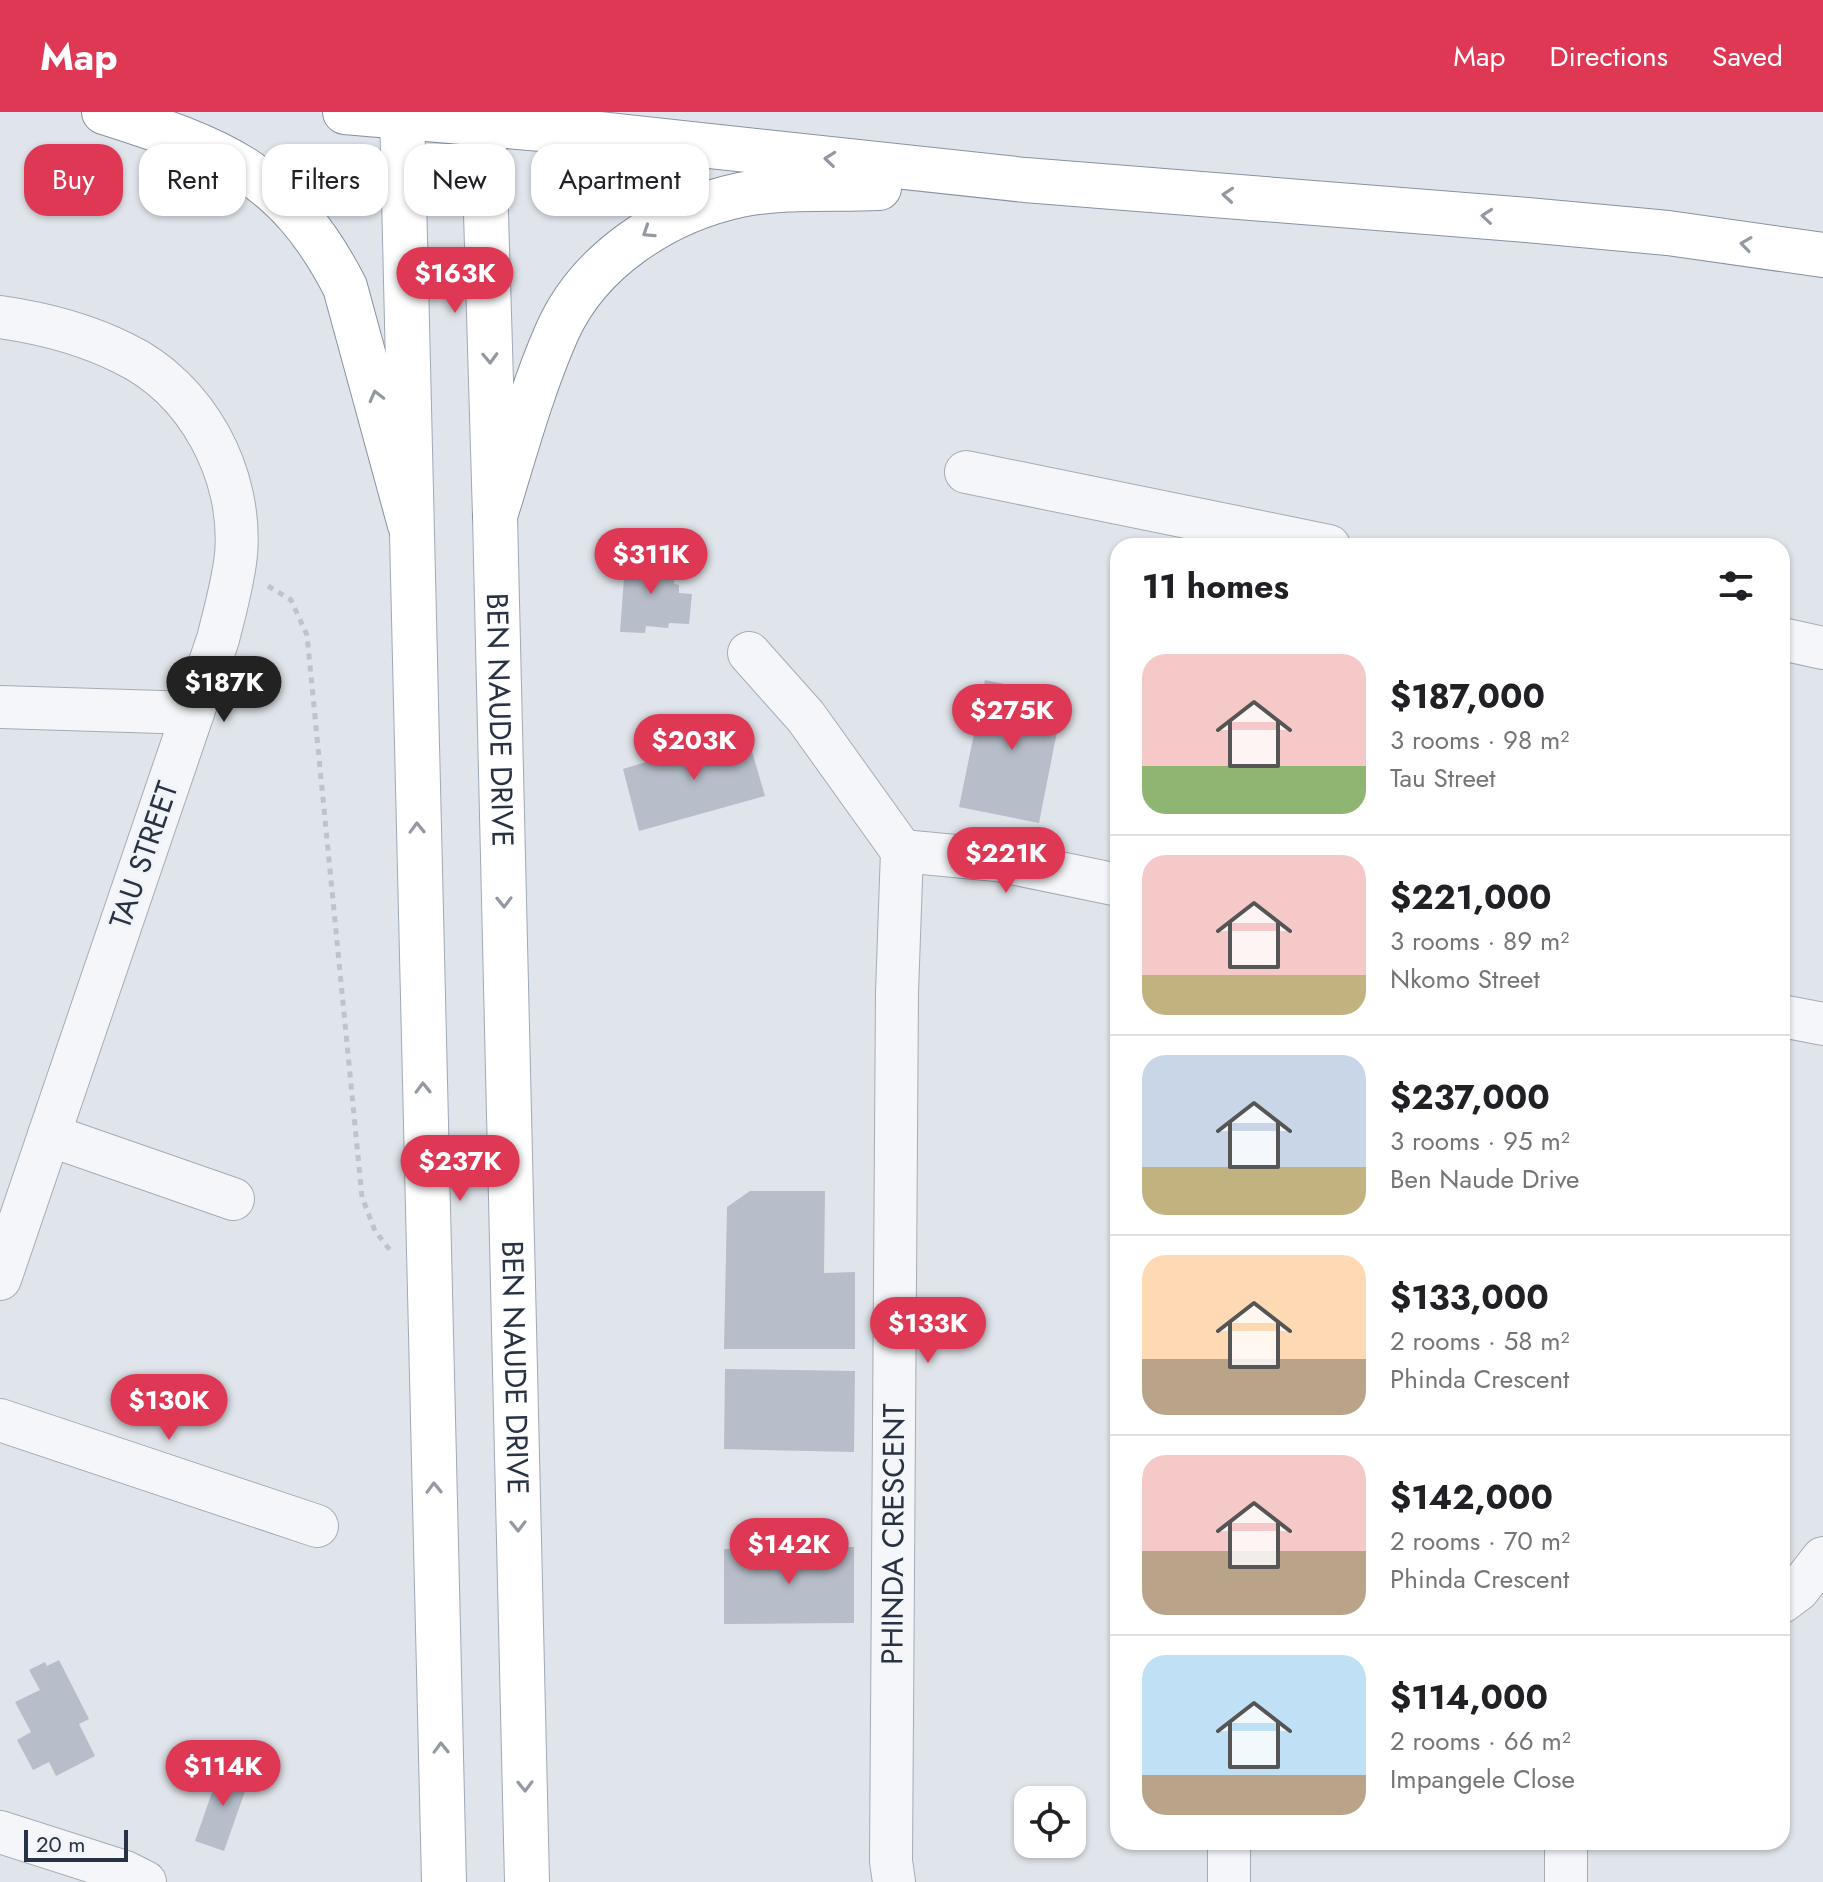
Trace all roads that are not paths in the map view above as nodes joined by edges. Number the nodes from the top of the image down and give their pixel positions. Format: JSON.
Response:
{"nodes":[{"id":1,"x":104,"y":112,"type":"edge"},
{"id":2,"x":345,"y":112,"type":"edge"},
{"id":3,"x":402,"y":115,"type":"edge"},
{"id":4,"x":483,"y":119,"type":"edge"},
{"id":5,"x":1025,"y":180,"type":"junction"},
{"id":6,"x":1823,"y":255,"type":"edge"},
{"id":7,"x":0,"y":317,"type":"edge"},
{"id":8,"x":966,"y":472,"type":"dead end"},
{"id":9,"x":495,"y":516,"type":"junction"},
{"id":10,"x":410,"y":525,"type":"junction"},
{"id":11,"x":1290,"y":538,"type":"edge"},
{"id":12,"x":1790,"y":641,"type":"edge"},
{"id":13,"x":1823,"y":648,"type":"edge"},
{"id":14,"x":749,"y":653,"type":"dead end"},
{"id":15,"x":0,"y":707,"type":"edge"},
{"id":16,"x":193,"y":713,"type":"junction"},
{"id":17,"x":902,"y":851,"type":"junction"},
{"id":18,"x":1110,"y":883,"type":"edge"},
{"id":19,"x":1790,"y":1018,"type":"edge"},
{"id":20,"x":1823,"y":1024,"type":"edge"},
{"id":21,"x":49,"y":1135,"type":"junction"},
{"id":22,"x":233,"y":1199,"type":"dead end"},
{"id":23,"x":0,"y":1279,"type":"edge"},
{"id":24,"x":0,"y":1420,"type":"edge"},
{"id":25,"x":317,"y":1526,"type":"dead end"},
{"id":26,"x":1823,"y":1558,"type":"edge"},
{"id":27,"x":1790,"y":1596,"type":"edge"},
{"id":28,"x":0,"y":1832,"type":"edge"},
{"id":29,"x":1229,"y":1850,"type":"edge"},
{"id":30,"x":1566,"y":1850,"type":"edge"},
{"id":31,"x":145,"y":1882,"type":"edge"},
{"id":32,"x":444,"y":1882,"type":"edge"},
{"id":33,"x":527,"y":1882,"type":"edge"},
{"id":34,"x":894,"y":1882,"type":"edge"},
{"id":35,"x":1229,"y":1882,"type":"edge"},
{"id":36,"x":1566,"y":1882,"type":"edge"}],
"edges":[{"from":10,"to":1,"type":"main road","one_way":true},
{"from":2,"to":3,"type":"main road"},
{"from":3,"to":4,"type":"main road"},
{"from":3,"to":10,"type":"main road"},
{"from":5,"to":4,"type":"main road","one_way":true},
{"from":4,"to":9,"type":"main road","name":"BEN NAUDE DRIVE","one_way":true},
{"from":6,"to":5,"type":"main road","one_way":true},
{"from":5,"to":9,"type":"main road","one_way":true},
{"from":7,"to":16,"type":"street","name":"TAU STREET"},
{"from":8,"to":11,"type":"street"},
{"from":9,"to":33,"type":"main road","name":"BEN NAUDE DRIVE","one_way":true},
{"from":32,"to":10,"type":"main road","one_way":true},
{"from":12,"to":13,"type":"street"},
{"from":14,"to":17,"type":"street"},
{"from":15,"to":16,"type":"street"},
{"from":16,"to":21,"type":"street","name":"TAU STREET"},
{"from":17,"to":18,"type":"street"},
{"from":17,"to":34,"type":"street","name":"PHINDA CRESCENT"},
{"from":19,"to":20,"type":"street"},
{"from":21,"to":22,"type":"street"},
{"from":21,"to":23,"type":"street","name":"TAU STREET"},
{"from":24,"to":25,"type":"street"},
{"from":26,"to":27,"type":"street"},
{"from":28,"to":31,"type":"street"},
{"from":29,"to":35,"type":"street"},
{"from":30,"to":36,"type":"street"}]}
